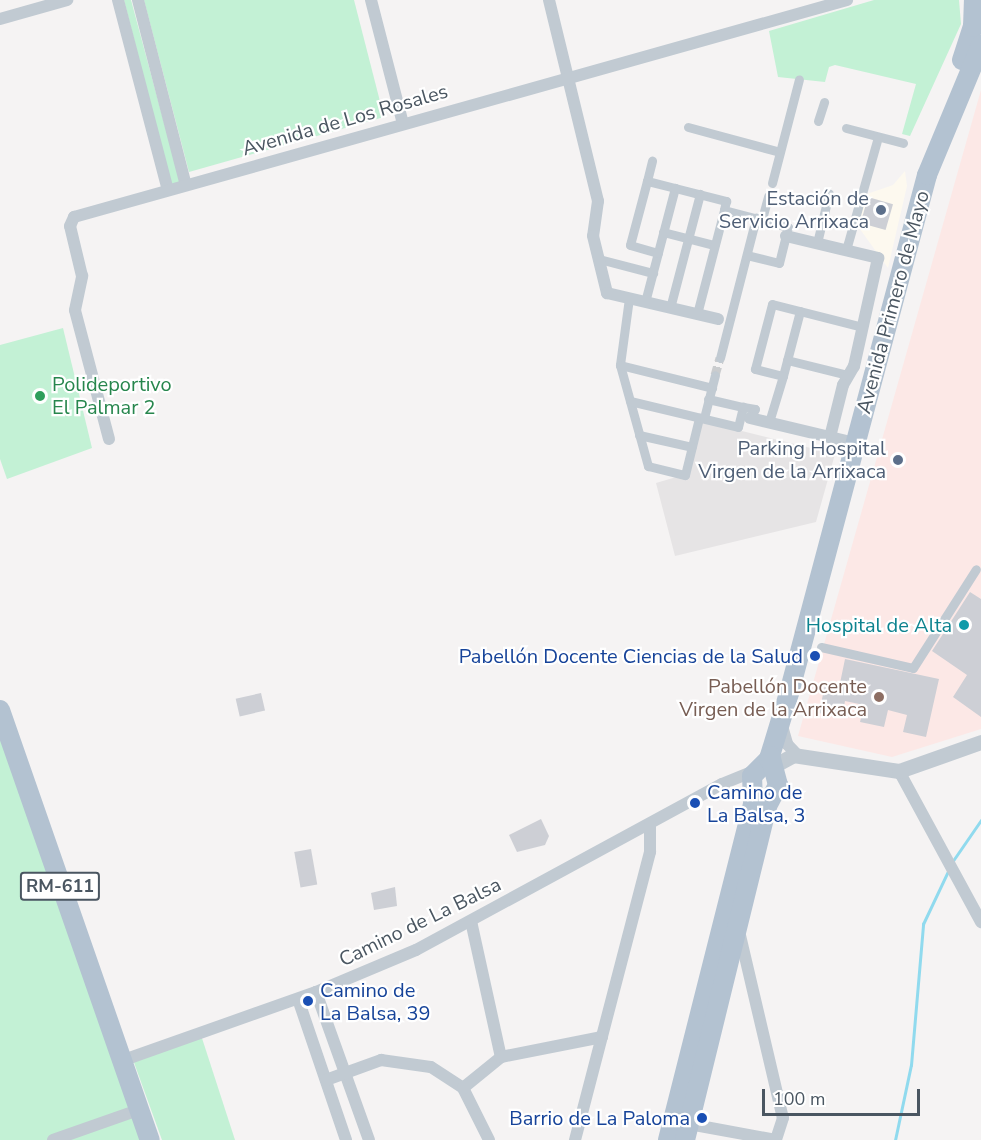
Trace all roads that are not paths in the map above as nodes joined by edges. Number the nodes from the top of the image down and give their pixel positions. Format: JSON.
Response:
{"nodes":[{"id":1,"x":16,"y":0,"type":"edge"},
{"id":2,"x":68,"y":0,"type":"edge"},
{"id":3,"x":118,"y":0,"type":"edge"},
{"id":4,"x":138,"y":0,"type":"edge"},
{"id":5,"x":371,"y":0,"type":"edge"},
{"id":6,"x":549,"y":0,"type":"edge"},
{"id":7,"x":847,"y":0,"type":"edge"},
{"id":8,"x":974,"y":0,"type":"edge"},
{"id":9,"x":19,"y":13,"type":"junction"},
{"id":10,"x":0,"y":19,"type":"edge"},
{"id":11,"x":981,"y":45,"type":"edge"},
{"id":12,"x":571,"y":78,"type":"junction"},
{"id":13,"x":799,"y":79,"type":"dead end"},
{"id":14,"x":824,"y":102,"type":"dead end"},
{"id":15,"x":818,"y":121,"type":"dead end"},
{"id":16,"x":403,"y":124,"type":"junction"},
{"id":17,"x":944,"y":126,"type":"junction"},
{"id":18,"x":688,"y":128,"type":"dead end"},
{"id":19,"x":846,"y":129,"type":"dead end"},
{"id":20,"x":878,"y":137,"type":"junction"},
{"id":21,"x":903,"y":143,"type":"dead end"},
{"id":22,"x":780,"y":152,"type":"junction"},
{"id":23,"x":652,"y":161,"type":"dead end"},
{"id":24,"x":647,"y":181,"type":"junction"},
{"id":25,"x":772,"y":183,"type":"dead end"},
{"id":26,"x":186,"y":185,"type":"junction"},
{"id":27,"x":675,"y":188,"type":"junction"},
{"id":28,"x":168,"y":190,"type":"junction"},
{"id":29,"x":700,"y":194,"type":"junction"},
{"id":30,"x":829,"y":194,"type":"dead end"},
{"id":31,"x":768,"y":196,"type":"dead end"},
{"id":32,"x":724,"y":210,"type":"junction"},
{"id":33,"x":759,"y":218,"type":"junction"},
{"id":34,"x":663,"y":232,"type":"junction"},
{"id":35,"x":787,"y":232,"type":"junction"},
{"id":36,"x":688,"y":238,"type":"junction"},
{"id":37,"x":817,"y":243,"type":"junction"},
{"id":38,"x":714,"y":245,"type":"junction"},
{"id":39,"x":846,"y":250,"type":"junction"},
{"id":40,"x":658,"y":253,"type":"junction"},
{"id":41,"x":747,"y":255,"type":"junction"},
{"id":42,"x":598,"y":259,"type":"junction"},
{"id":43,"x":653,"y":273,"type":"junction"},
{"id":44,"x":629,"y":298,"type":"junction"},
{"id":45,"x":645,"y":302,"type":"junction"},
{"id":46,"x":670,"y":308,"type":"junction"},
{"id":47,"x":800,"y":311,"type":"junction"},
{"id":48,"x":697,"y":314,"type":"junction"},
{"id":49,"x":718,"y":319,"type":"dead end"},
{"id":50,"x":863,"y":327,"type":"junction"},
{"id":51,"x":720,"y":358,"type":"tunnel mouth"},
{"id":52,"x":787,"y":360,"type":"junction"},
{"id":53,"x":620,"y":365,"type":"junction"},
{"id":54,"x":715,"y":375,"type":"tunnel mouth"},
{"id":55,"x":848,"y":375,"type":"junction"},
{"id":56,"x":783,"y":376,"type":"junction"},
{"id":57,"x":712,"y":388,"type":"junction"},
{"id":58,"x":708,"y":399,"type":"junction"},
{"id":59,"x":630,"y":400,"type":"junction"},
{"id":60,"x":746,"y":412,"type":"junction"},
{"id":61,"x":702,"y":418,"type":"junction"},
{"id":62,"x":769,"y":422,"type":"junction"},
{"id":63,"x":639,"y":435,"type":"junction"},
{"id":64,"x":830,"y":437,"type":"junction"},
{"id":65,"x":109,"y":439,"type":"dead end"},
{"id":66,"x":855,"y":443,"type":"junction"},
{"id":67,"x":692,"y":447,"type":"junction"},
{"id":68,"x":976,"y":569,"type":"dead end"},
{"id":69,"x":821,"y":647,"type":"dead end"},
{"id":70,"x":0,"y":710,"type":"edge"},
{"id":71,"x":981,"y":742,"type":"edge"},
{"id":72,"x":899,"y":771,"type":"junction"},
{"id":73,"x":770,"y":772,"type":"junction"},
{"id":74,"x":650,"y":824,"type":"junction"},
{"id":75,"x":471,"y":921,"type":"junction"},
{"id":76,"x":981,"y":921,"type":"edge"},
{"id":77,"x":737,"y":925,"type":"junction"},
{"id":78,"x":316,"y":992,"type":"junction"},
{"id":79,"x":298,"y":999,"type":"junction"},
{"id":80,"x":602,"y":1037,"type":"junction"},
{"id":81,"x":501,"y":1057,"type":"junction"},
{"id":82,"x":121,"y":1061,"type":"junction"},
{"id":83,"x":345,"y":1071,"type":"junction"},
{"id":84,"x":326,"y":1080,"type":"junction"},
{"id":85,"x":464,"y":1088,"type":"junction"},
{"id":86,"x":679,"y":1100,"type":"junction"},
{"id":87,"x":138,"y":1110,"type":"junction"},
{"id":88,"x":687,"y":1132,"type":"edge"},
{"id":89,"x":52,"y":1140,"type":"edge"},
{"id":90,"x":150,"y":1140,"type":"edge"},
{"id":91,"x":346,"y":1140,"type":"edge"},
{"id":92,"x":369,"y":1140,"type":"edge"},
{"id":93,"x":489,"y":1140,"type":"edge"},
{"id":94,"x":575,"y":1140,"type":"edge"},
{"id":95,"x":668,"y":1140,"type":"edge"},
{"id":96,"x":776,"y":1140,"type":"edge"}],
"edges":[{"from":1,"to":9,"type":"street"},
{"from":2,"to":9,"type":"street"},
{"from":3,"to":28,"type":"street"},
{"from":4,"to":26,"type":"street"},
{"from":5,"to":16,"type":"street"},
{"from":6,"to":12,"type":"street"},
{"from":7,"to":12,"type":"street","name":"Avenida de Los Rosales"},
{"from":8,"to":17,"type":"main road","name":"Avenida Primero de Mayo"},
{"from":9,"to":10,"type":"street"},
{"from":11,"to":17,"type":"main road","name":"Avenida Primero de Mayo"},
{"from":12,"to":16,"type":"street","name":"Avenida de Los Rosales"},
{"from":12,"to":42,"type":"street"},
{"from":13,"to":22,"type":"street"},
{"from":14,"to":15,"type":"street"},
{"from":16,"to":26,"type":"street","name":"Avenida de Los Rosales"},
{"from":17,"to":66,"type":"main road","name":"Avenida Primero de Mayo"},
{"from":18,"to":22,"type":"street"},
{"from":19,"to":20,"type":"street"},
{"from":20,"to":21,"type":"street"},
{"from":20,"to":39,"type":"street"},
{"from":22,"to":25,"type":"street"},
{"from":23,"to":24,"type":"street"},
{"from":24,"to":27,"type":"street"},
{"from":24,"to":40,"type":"street"},
{"from":26,"to":28,"type":"street","name":"Avenida de Los Rosales"},
{"from":27,"to":29,"type":"street"},
{"from":27,"to":34,"type":"street"},
{"from":28,"to":65,"type":"street","name":"Avenida de Los Rosales"},
{"from":29,"to":32,"type":"street"},
{"from":29,"to":36,"type":"street"},
{"from":30,"to":37,"type":"street"},
{"from":31,"to":33,"type":"street"},
{"from":32,"to":33,"type":"street"},
{"from":32,"to":38,"type":"street"},
{"from":33,"to":35,"type":"street"},
{"from":33,"to":41,"type":"street"},
{"from":34,"to":36,"type":"street"},
{"from":34,"to":40,"type":"street"},
{"from":35,"to":37,"type":"street"},
{"from":35,"to":41,"type":"street"},
{"from":36,"to":38,"type":"street"},
{"from":36,"to":46,"type":"street"},
{"from":37,"to":39,"type":"street"},
{"from":38,"to":48,"type":"street"},
{"from":39,"to":50,"type":"street"},
{"from":40,"to":43,"type":"street"},
{"from":41,"to":51,"type":"street"},
{"from":42,"to":43,"type":"street"},
{"from":42,"to":44,"type":"street"},
{"from":43,"to":45,"type":"street"},
{"from":44,"to":45,"type":"street"},
{"from":44,"to":53,"type":"street"},
{"from":45,"to":46,"type":"street"},
{"from":46,"to":48,"type":"street"},
{"from":47,"to":50,"type":"street"},
{"from":47,"to":52,"type":"street"},
{"from":47,"to":56,"type":"street"},
{"from":48,"to":49,"type":"street"},
{"from":50,"to":55,"type":"street"},
{"from":52,"to":55,"type":"street"},
{"from":52,"to":56,"type":"street"},
{"from":53,"to":57,"type":"street"},
{"from":53,"to":59,"type":"street"},
{"from":54,"to":57,"type":"street"},
{"from":55,"to":64,"type":"street"},
{"from":56,"to":62,"type":"street"},
{"from":57,"to":58,"type":"street"},
{"from":58,"to":60,"type":"street"},
{"from":58,"to":61,"type":"street"},
{"from":59,"to":61,"type":"street"},
{"from":59,"to":63,"type":"street"},
{"from":60,"to":61,"type":"street"},
{"from":60,"to":62,"type":"street"},
{"from":61,"to":67,"type":"street"},
{"from":62,"to":64,"type":"street"},
{"from":63,"to":67,"type":"street"},
{"from":63,"to":67,"type":"street"},
{"from":64,"to":66,"type":"street"},
{"from":66,"to":73,"type":"main road","name":"Avenida Primero de Mayo"},
{"from":68,"to":69,"type":"street"},
{"from":70,"to":82,"type":"main road","number":"RM-611"},
{"from":71,"to":72,"type":"street"},
{"from":72,"to":73,"type":"street"},
{"from":72,"to":76,"type":"street"},
{"from":73,"to":74,"type":"street","name":"Camino de La Balsa"},
{"from":73,"to":77,"type":"main road"},
{"from":73,"to":86,"type":"main road"},
{"from":74,"to":75,"type":"street","name":"Camino de La Balsa"},
{"from":74,"to":80,"type":"street"},
{"from":75,"to":78,"type":"street","name":"Camino de La Balsa"},
{"from":75,"to":81,"type":"street"},
{"from":77,"to":88,"type":"main road"},
{"from":77,"to":96,"type":"street"},
{"from":78,"to":79,"type":"street","name":"Camino de La Balsa"},
{"from":78,"to":83,"type":"street"},
{"from":79,"to":82,"type":"street","name":"Camino de La Balsa"},
{"from":79,"to":84,"type":"street"},
{"from":80,"to":81,"type":"street"},
{"from":80,"to":94,"type":"street"},
{"from":81,"to":85,"type":"street"},
{"from":82,"to":87,"type":"main road","number":"RM-611"},
{"from":83,"to":84,"type":"street"},
{"from":83,"to":85,"type":"street"},
{"from":83,"to":92,"type":"street"},
{"from":84,"to":91,"type":"street"},
{"from":85,"to":93,"type":"street"},
{"from":86,"to":88,"type":"main road"},
{"from":86,"to":95,"type":"main road"},
{"from":87,"to":89,"type":"street"},
{"from":87,"to":90,"type":"main road","number":"RM-611"},
{"from":88,"to":95,"type":"main road"},
{"from":88,"to":96,"type":"street"}]}
